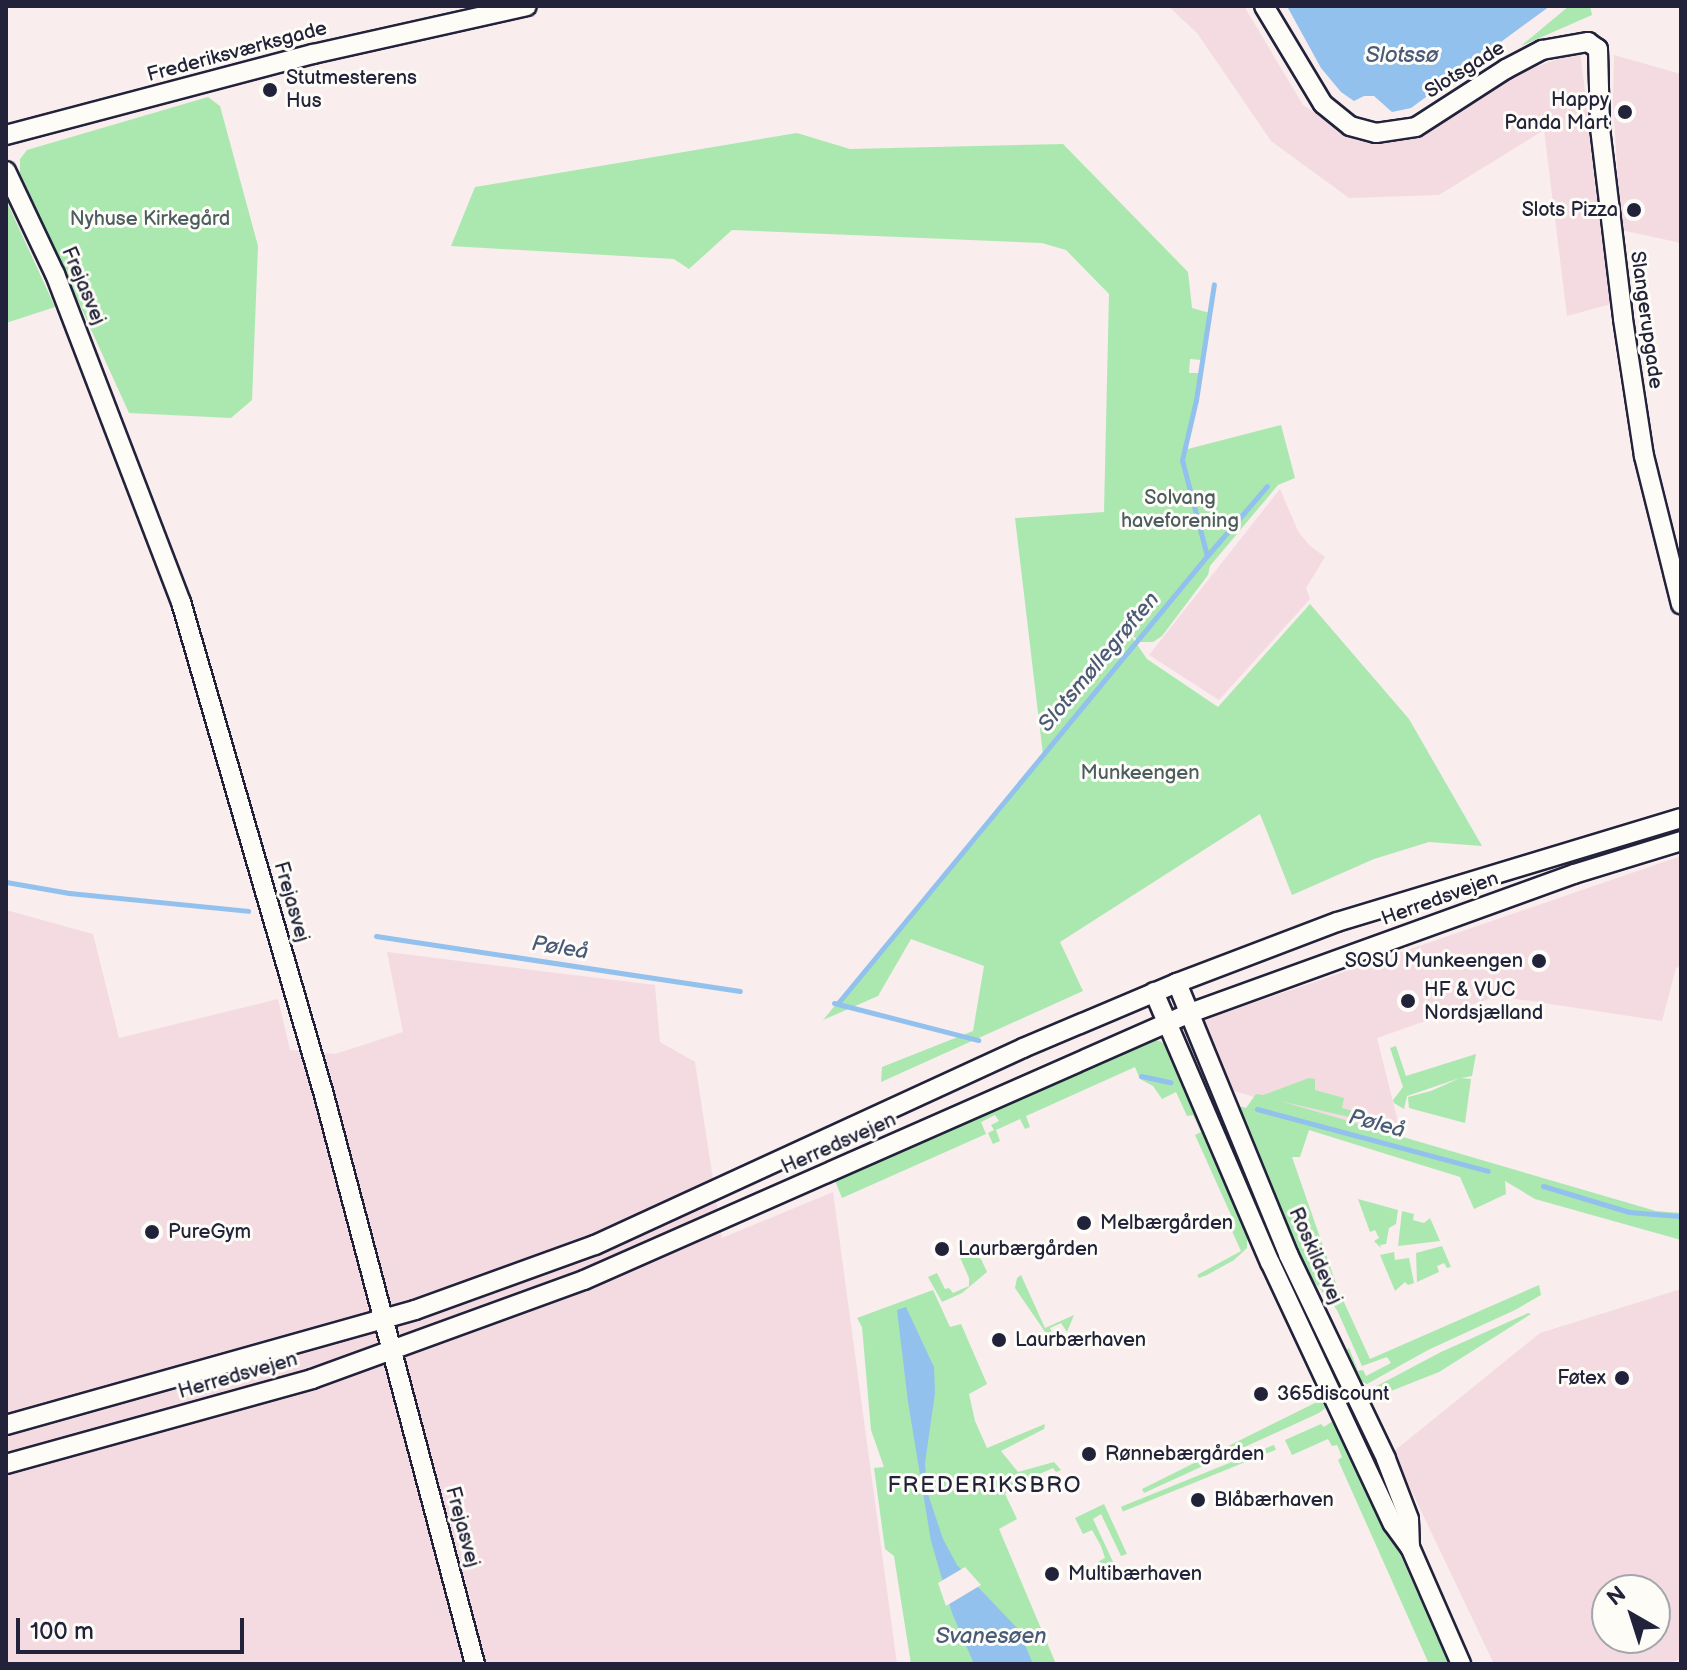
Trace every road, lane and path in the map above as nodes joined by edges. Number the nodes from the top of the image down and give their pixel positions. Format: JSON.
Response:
{"nodes":[{"id":1,"x":527,"y":6,"type":"edge"},
{"id":2,"x":1264,"y":6,"type":"edge"},
{"id":3,"x":1588,"y":42,"type":"joint"},
{"id":4,"x":6,"y":135,"type":"edge"},
{"id":5,"x":6,"y":171,"type":"edge"},
{"id":6,"x":1681,"y":604,"type":"edge"},
{"id":7,"x":1681,"y":818,"type":"edge"},
{"id":8,"x":1681,"y":841,"type":"edge"},
{"id":9,"x":1177,"y":983,"type":"junction"},
{"id":10,"x":1154,"y":992,"type":"junction"},
{"id":11,"x":1190,"y":1013,"type":"junction"},
{"id":12,"x":1166,"y":1022,"type":"junction"},
{"id":13,"x":382,"y":1320,"type":"junction"},
{"id":14,"x":393,"y":1351,"type":"junction"},
{"id":15,"x":6,"y":1425,"type":"edge"},
{"id":16,"x":6,"y":1464,"type":"edge"},
{"id":17,"x":1410,"y":1547,"type":"junction"},
{"id":18,"x":475,"y":1664,"type":"edge"},
{"id":19,"x":1461,"y":1664,"type":"edge"}],
"edges":[{"from":1,"to":4,"type":"street","name":"Frederiksværksgade"},
{"from":2,"to":3,"type":"street","name":"Slotsgade"},
{"from":3,"to":6,"type":"street","name":"Slangerupgade"},
{"from":5,"to":13,"type":"street","name":"Frejasvej"},
{"from":7,"to":9,"type":"street","name":"Herredsvejen"},
{"from":8,"to":11,"type":"street","name":"Herredsvejen"},
{"from":9,"to":10,"type":"street","name":"Herredsvejen"},
{"from":9,"to":11,"type":"street","name":"Roskildevej"},
{"from":10,"to":12,"type":"street","name":"Roskildevej"},
{"from":10,"to":13,"type":"street","name":"Herredsvejen"},
{"from":11,"to":12,"type":"street","name":"Herredsvejen"},
{"from":11,"to":17,"type":"street","name":"Roskildevej"},
{"from":12,"to":14,"type":"street","name":"Herredsvejen"},
{"from":12,"to":17,"type":"street","name":"Roskildevej"},
{"from":13,"to":14,"type":"street","name":"Frejasvej"},
{"from":13,"to":15,"type":"street","name":"Herredsvejen"},
{"from":14,"to":16,"type":"street","name":"Herredsvejen"},
{"from":14,"to":18,"type":"street","name":"Frejasvej"},
{"from":17,"to":19,"type":"street","name":"Roskildevej"}]}
